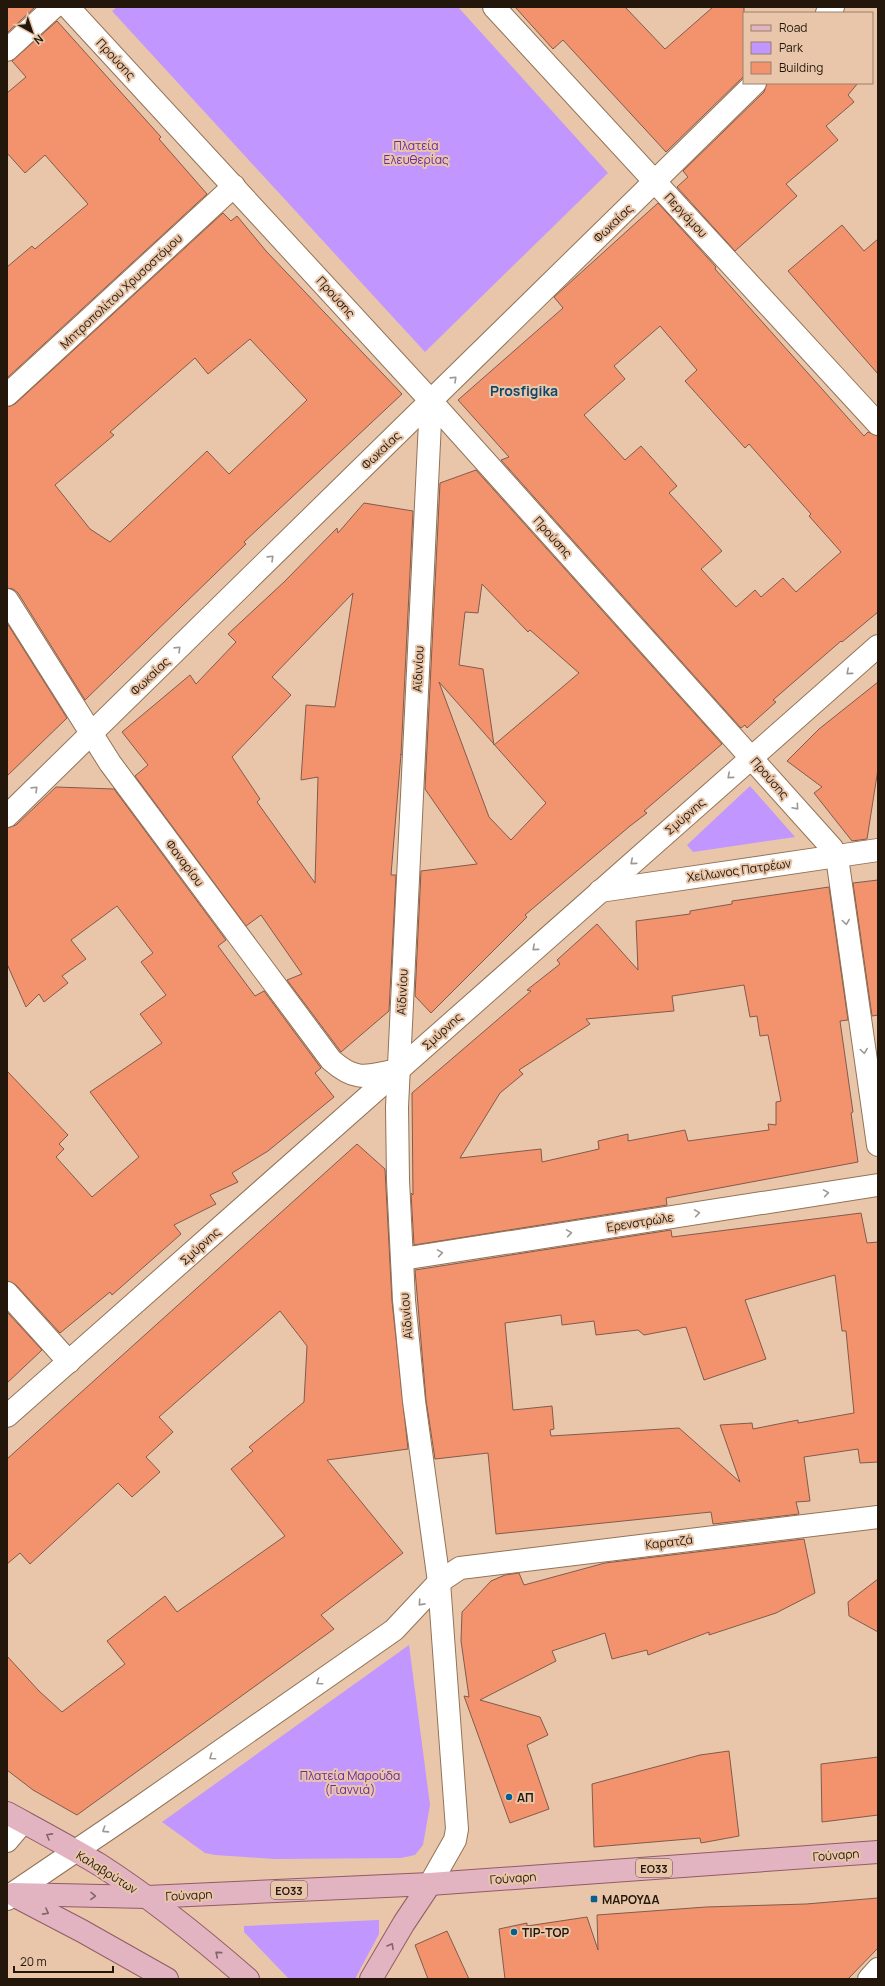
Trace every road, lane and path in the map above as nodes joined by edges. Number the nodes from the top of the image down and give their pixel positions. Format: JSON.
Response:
{"nodes":[{"id":1,"x":54,"y":7,"type":"edge"},
{"id":2,"x":68,"y":7,"type":"edge"},
{"id":3,"x":494,"y":7,"type":"edge"},
{"id":4,"x":7,"y":50,"type":"edge"},
{"id":5,"x":754,"y":84,"type":"edge"},
{"id":6,"x":655,"y":181,"type":"junction"},
{"id":7,"x":234,"y":186,"type":"junction"},
{"id":8,"x":7,"y":395,"type":"edge"},
{"id":9,"x":431,"y":401,"type":"junction"},
{"id":10,"x":878,"y":424,"type":"edge"},
{"id":11,"x":7,"y":600,"type":"edge"},
{"id":12,"x":878,"y":646,"type":"edge"},
{"id":13,"x":92,"y":733,"type":"junction"},
{"id":14,"x":752,"y":757,"type":"junction"},
{"id":15,"x":7,"y":816,"type":"edge"},
{"id":16,"x":878,"y":850,"type":"edge"},
{"id":17,"x":836,"y":855,"type":"junction"},
{"id":18,"x":600,"y":891,"type":"junction"},
{"id":19,"x":398,"y":1070,"type":"junction"},
{"id":20,"x":878,"y":1145,"type":"edge"},
{"id":21,"x":878,"y":1185,"type":"edge"},
{"id":22,"x":402,"y":1259,"type":"junction"},
{"id":23,"x":7,"y":1293,"type":"edge"},
{"id":24,"x":69,"y":1362,"type":"junction"},
{"id":25,"x":7,"y":1416,"type":"edge"},
{"id":26,"x":878,"y":1517,"type":"edge"},
{"id":27,"x":439,"y":1582,"type":"junction"},
{"id":28,"x":15,"y":1817,"type":"edge"},
{"id":29,"x":7,"y":1841,"type":"edge"},
{"id":30,"x":74,"y":1851,"type":"junction"},
{"id":31,"x":878,"y":1852,"type":"edge"},
{"id":32,"x":430,"y":1884,"type":"junction"},
{"id":33,"x":9,"y":1895,"type":"edge"},
{"id":34,"x":147,"y":1897,"type":"junction"},
{"id":35,"x":878,"y":1969,"type":"edge"},
{"id":36,"x":166,"y":1979,"type":"edge"},
{"id":37,"x":248,"y":1979,"type":"edge"},
{"id":38,"x":371,"y":1979,"type":"edge"},
{"id":39,"x":869,"y":1979,"type":"edge"}],
"edges":[{"from":1,"to":4,"type":"street"},
{"from":2,"to":7,"type":"street","name":"Προύσης"},
{"from":3,"to":6,"type":"street","name":"Περγάμου"},
{"from":5,"to":6,"type":"street","name":"Φωκαίας"},
{"from":9,"to":6,"type":"street","name":"Φωκαίας","one_way":true},
{"from":6,"to":10,"type":"street","name":"Περγάμου"},
{"from":7,"to":8,"type":"street","name":"Μητροπολίτου Χρυσοστόμου"},
{"from":7,"to":9,"type":"street","name":"Προύσης"},
{"from":13,"to":9,"type":"street","name":"Φωκαίας","one_way":true},
{"from":9,"to":14,"type":"street","name":"Προύσης"},
{"from":9,"to":19,"type":"street","name":"Αϊδινίου"},
{"from":11,"to":13,"type":"street","name":"Φαναρίου"},
{"from":12,"to":14,"type":"street","name":"Σμύρνης","one_way":true},
{"from":15,"to":13,"type":"street","name":"Φωκαίας","one_way":true},
{"from":13,"to":19,"type":"street","name":"Φαναρίου"},
{"from":14,"to":17,"type":"street","name":"Προύσης","one_way":true},
{"from":14,"to":18,"type":"street","name":"Σμύρνης","one_way":true},
{"from":16,"to":17,"type":"street","name":"Χείλωνος Πατρέων"},
{"from":17,"to":18,"type":"street","name":"Χείλωνος Πατρέων"},
{"from":17,"to":20,"type":"street","name":"Προύσης","one_way":true},
{"from":18,"to":19,"type":"street","name":"Σμύρνης","one_way":true},
{"from":19,"to":22,"type":"street","name":"Αϊδινίου"},
{"from":19,"to":24,"type":"street","name":"Σμύρνης"},
{"from":22,"to":21,"type":"street","name":"Ερενστρώλε","one_way":true},
{"from":22,"to":27,"type":"street","name":"Αϊδινίου"},
{"from":23,"to":24,"type":"street"},
{"from":24,"to":25,"type":"street","name":"Σμύρνης"},
{"from":26,"to":27,"type":"street","name":"Καρατζά"},
{"from":27,"to":30,"type":"street","one_way":true},
{"from":27,"to":32,"type":"street","name":"Αϊδινίου"},
{"from":28,"to":29,"type":"street"},
{"from":30,"to":28,"type":"main road","name":"Καλαβρύτων","one_way":true},
{"from":30,"to":33,"type":"street"},
{"from":30,"to":34,"type":"main road","name":"Καλαβρύτων"},
{"from":31,"to":32,"type":"main road","name":"Γούναρη","number":"ΕΟ33"},
{"from":32,"to":34,"type":"main road","name":"Γούναρη","number":"ΕΟ33"},
{"from":38,"to":32,"type":"main road","one_way":true},
{"from":33,"to":34,"type":"main road","name":"Καλαβρύτων","number":"ΕΟ33","one_way":true},
{"from":33,"to":36,"type":"main road","one_way":true},
{"from":37,"to":34,"type":"main road","one_way":true},
{"from":35,"to":39,"type":"street"}]}
